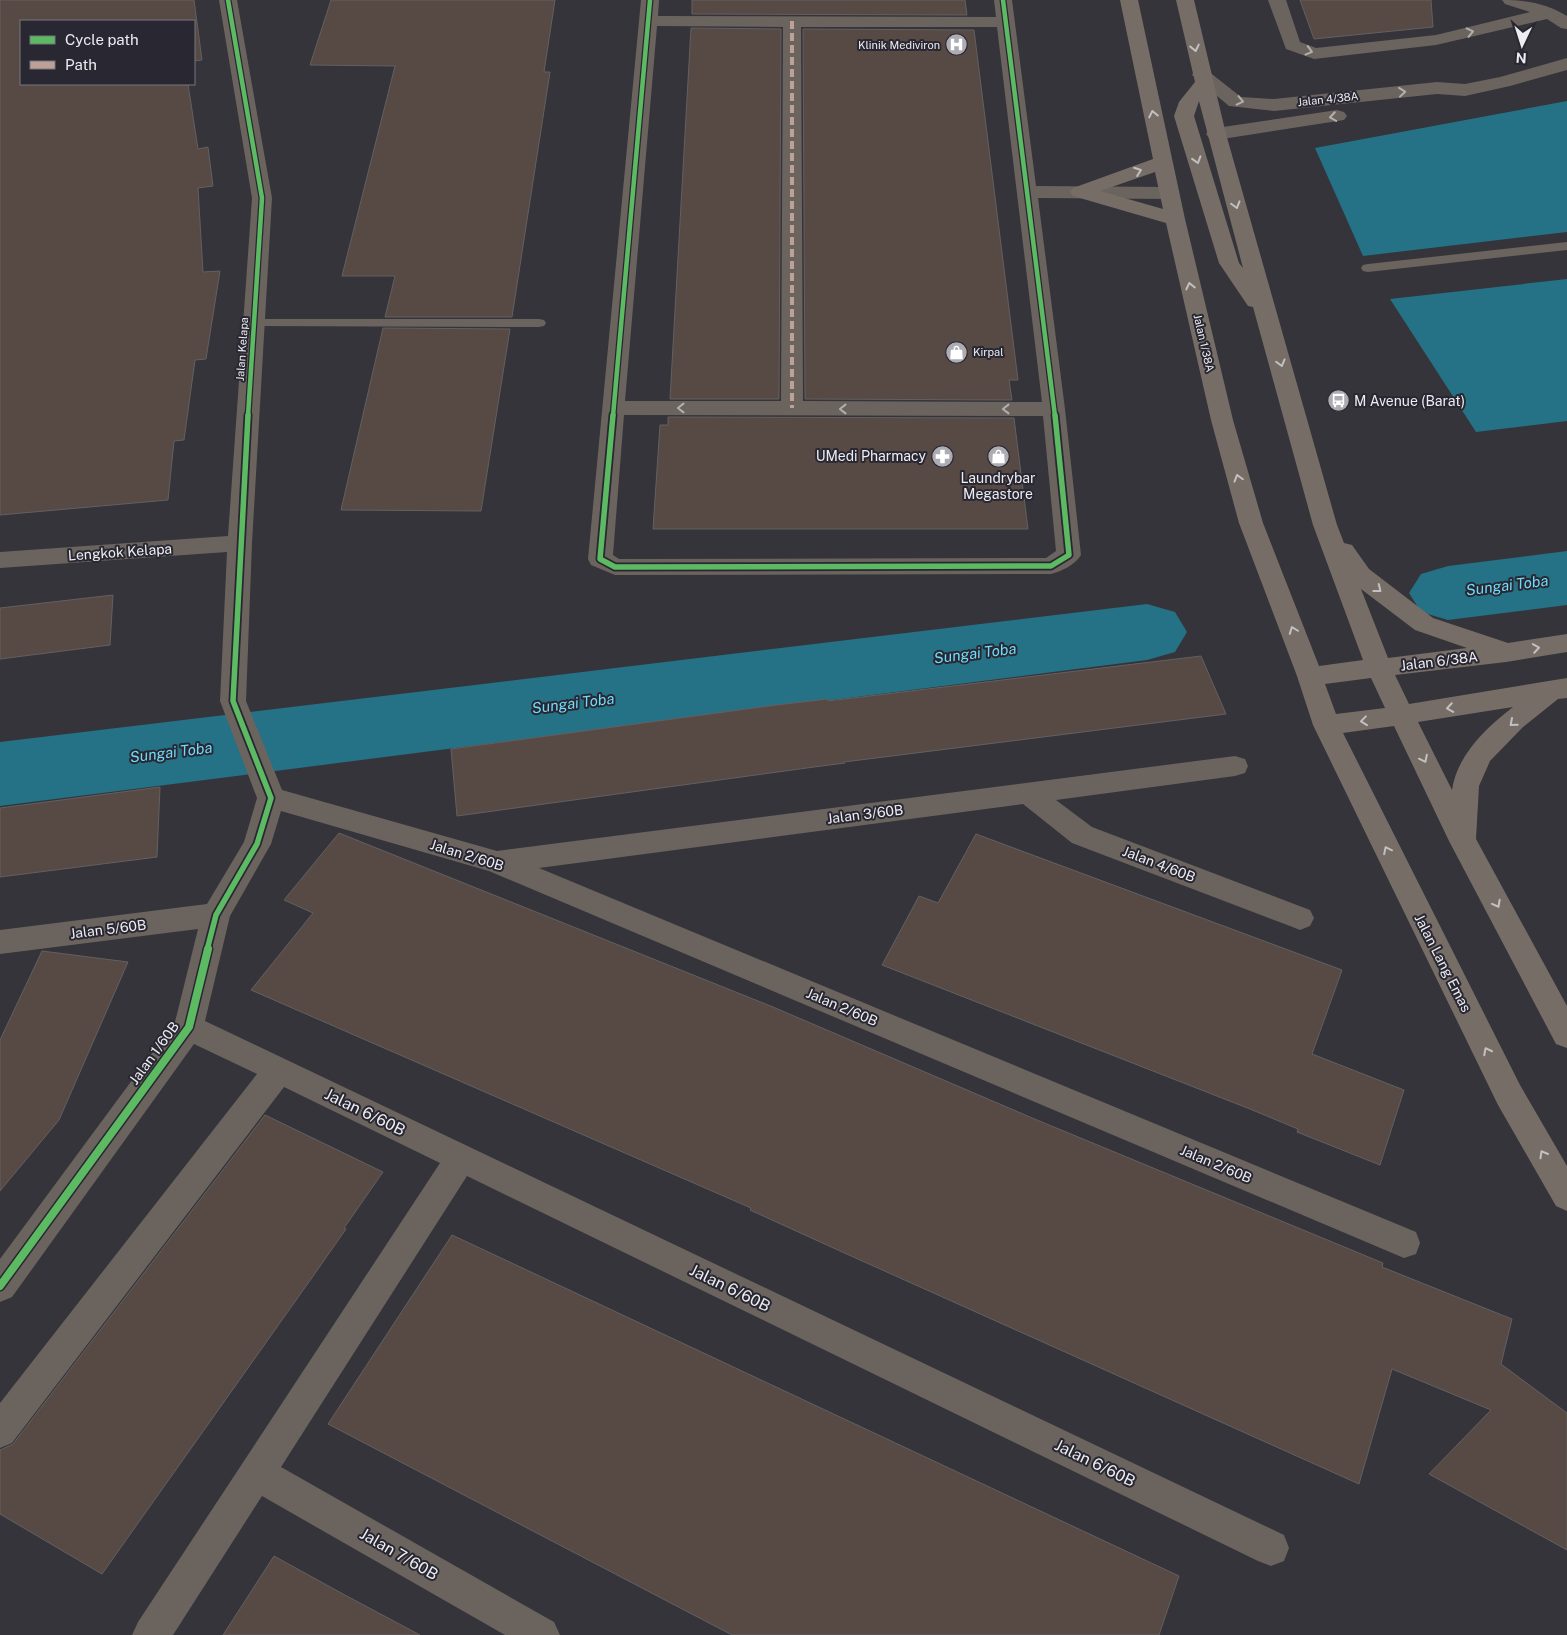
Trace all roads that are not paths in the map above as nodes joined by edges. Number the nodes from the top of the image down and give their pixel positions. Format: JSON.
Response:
{"nodes":[{"id":1,"x":228,"y":0,"type":"edge"},
{"id":2,"x":1003,"y":0,"type":"edge"},
{"id":3,"x":1129,"y":0,"type":"edge"},
{"id":4,"x":1185,"y":0,"type":"edge"},
{"id":5,"x":1277,"y":0,"type":"edge"},
{"id":6,"x":1511,"y":0,"type":"edge"},
{"id":7,"x":648,"y":10,"type":"edge"},
{"id":8,"x":1550,"y":13,"type":"junction"},
{"id":9,"x":792,"y":21,"type":"junction"},
{"id":10,"x":1007,"y":22,"type":"junction"},
{"id":11,"x":1567,"y":24,"type":"edge"},
{"id":12,"x":1567,"y":64,"type":"edge"},
{"id":13,"x":1202,"y":79,"type":"junction"},
{"id":14,"x":1465,"y":90,"type":"junction"},
{"id":15,"x":1216,"y":134,"type":"junction"},
{"id":16,"x":1162,"y":162,"type":"junction"},
{"id":17,"x":1028,"y":192,"type":"junction"},
{"id":18,"x":1080,"y":192,"type":"junction"},
{"id":19,"x":1169,"y":193,"type":"junction"},
{"id":20,"x":1207,"y":193,"type":"junction"},
{"id":21,"x":1174,"y":219,"type":"junction"},
{"id":22,"x":1567,"y":246,"type":"edge"},
{"id":23,"x":1368,"y":268,"type":"dead end"},
{"id":24,"x":1268,"y":316,"type":"junction"},
{"id":25,"x":254,"y":323,"type":"junction"},
{"id":26,"x":539,"y":323,"type":"dead end"},
{"id":27,"x":613,"y":408,"type":"junction"},
{"id":28,"x":792,"y":408,"type":"junction"},
{"id":29,"x":1054,"y":409,"type":"junction"},
{"id":30,"x":1325,"y":525,"type":"junction"},
{"id":31,"x":240,"y":543,"type":"junction"},
{"id":32,"x":0,"y":560,"type":"edge"},
{"id":33,"x":1567,"y":643,"type":"edge"},
{"id":34,"x":1506,"y":652,"type":"junction"},
{"id":35,"x":1379,"y":669,"type":"junction"},
{"id":36,"x":1310,"y":676,"type":"junction"},
{"id":37,"x":1558,"y":690,"type":"edge"},
{"id":38,"x":1403,"y":715,"type":"junction"},
{"id":39,"x":1326,"y":726,"type":"junction"},
{"id":40,"x":1235,"y":766,"type":"dead end"},
{"id":41,"x":267,"y":787,"type":"junction"},
{"id":42,"x":1028,"y":792,"type":"junction"},
{"id":43,"x":1463,"y":841,"type":"junction"},
{"id":44,"x":496,"y":862,"type":"junction"},
{"id":45,"x":216,"y":915,"type":"junction"},
{"id":46,"x":1300,"y":918,"type":"dead end"},
{"id":47,"x":0,"y":942,"type":"edge"},
{"id":48,"x":189,"y":1027,"type":"junction"},
{"id":49,"x":1567,"y":1035,"type":"edge"},
{"id":50,"x":279,"y":1070,"type":"junction"},
{"id":51,"x":462,"y":1158,"type":"junction"},
{"id":52,"x":1567,"y":1196,"type":"edge"},
{"id":53,"x":1404,"y":1242,"type":"dead end"},
{"id":54,"x":0,"y":1286,"type":"edge"},
{"id":55,"x":0,"y":1431,"type":"edge"},
{"id":56,"x":257,"y":1473,"type":"junction"},
{"id":57,"x":1271,"y":1548,"type":"dead end"},
{"id":58,"x":151,"y":1635,"type":"edge"},
{"id":59,"x":541,"y":1635,"type":"edge"}],
"edges":[{"from":1,"to":25,"type":"street","name":"Jalan Kelapa"},
{"from":2,"to":10,"type":"street"},
{"from":16,"to":3,"type":"main road","name":"Jalan 1/38A","one_way":true},
{"from":4,"to":13,"type":"main road","one_way":true},
{"from":5,"to":8,"type":"street","one_way":true},
{"from":6,"to":8,"type":"street"},
{"from":7,"to":9,"type":"street"},
{"from":7,"to":27,"type":"street"},
{"from":8,"to":11,"type":"street"},
{"from":9,"to":10,"type":"street"},
{"from":9,"to":28,"type":"street"},
{"from":10,"to":17,"type":"street"},
{"from":12,"to":14,"type":"street","name":"Jalan 4/38A"},
{"from":13,"to":14,"type":"street","name":"Jalan 4/38A","one_way":true},
{"from":13,"to":15,"type":"main road"},
{"from":13,"to":20,"type":"main road","one_way":true},
{"from":14,"to":15,"type":"street","name":"Jalan 4/38A","one_way":true},
{"from":15,"to":24,"type":"main road","one_way":true},
{"from":18,"to":16,"type":"main road","one_way":true},
{"from":16,"to":19,"type":"main road","name":"Jalan 1/38A"},
{"from":17,"to":18,"type":"street"},
{"from":17,"to":29,"type":"street"},
{"from":18,"to":19,"type":"street"},
{"from":18,"to":21,"type":"main road"},
{"from":19,"to":20,"type":"main road"},
{"from":19,"to":21,"type":"main road","name":"Jalan 1/38A"},
{"from":20,"to":24,"type":"main road"},
{"from":36,"to":21,"type":"main road","name":"Jalan 1/38A","one_way":true},
{"from":22,"to":23,"type":"lane"},
{"from":24,"to":30,"type":"main road","one_way":true},
{"from":25,"to":26,"type":"lane"},
{"from":25,"to":31,"type":"street","name":"Jalan Kelapa"},
{"from":28,"to":27,"type":"street","one_way":true},
{"from":27,"to":29,"type":"street"},
{"from":29,"to":28,"type":"street","one_way":true},
{"from":30,"to":34,"type":"main road","one_way":true},
{"from":30,"to":35,"type":"main road"},
{"from":31,"to":32,"type":"street","name":"Lengkok Kelapa"},
{"from":31,"to":41,"type":"street","name":"Jalan Kelapa"},
{"from":34,"to":33,"type":"main road","name":"Jalan 6/38A","one_way":true},
{"from":34,"to":35,"type":"main road","name":"Jalan 6/38A"},
{"from":35,"to":36,"type":"main road","name":"Jalan 6/38A"},
{"from":35,"to":38,"type":"main road"},
{"from":36,"to":39,"type":"main road","name":"Jalan 1/38A"},
{"from":37,"to":38,"type":"main road","one_way":true},
{"from":37,"to":43,"type":"main road","one_way":true},
{"from":38,"to":39,"type":"main road","one_way":true},
{"from":38,"to":43,"type":"main road","one_way":true},
{"from":52,"to":39,"type":"main road","name":"Jalan Lang Emas","one_way":true},
{"from":40,"to":42,"type":"street","name":"Jalan 3/60B"},
{"from":41,"to":44,"type":"street","name":"Jalan 2/60B"},
{"from":41,"to":45,"type":"street","name":"Jalan 1/60B"},
{"from":42,"to":44,"type":"street","name":"Jalan 3/60B"},
{"from":42,"to":46,"type":"street","name":"Jalan 4/60B"},
{"from":43,"to":49,"type":"main road","one_way":true},
{"from":44,"to":53,"type":"street","name":"Jalan 2/60B"},
{"from":45,"to":47,"type":"street","name":"Jalan 5/60B"},
{"from":45,"to":48,"type":"street","name":"Jalan 1/60B"},
{"from":48,"to":50,"type":"street","name":"Jalan 6/60B"},
{"from":48,"to":54,"type":"street","name":"Jalan 1/60B"},
{"from":50,"to":51,"type":"street","name":"Jalan 6/60B"},
{"from":50,"to":55,"type":"street"},
{"from":51,"to":56,"type":"street"},
{"from":51,"to":57,"type":"street","name":"Jalan 6/60B"},
{"from":56,"to":58,"type":"street"},
{"from":56,"to":59,"type":"street","name":"Jalan 7/60B"}]}
